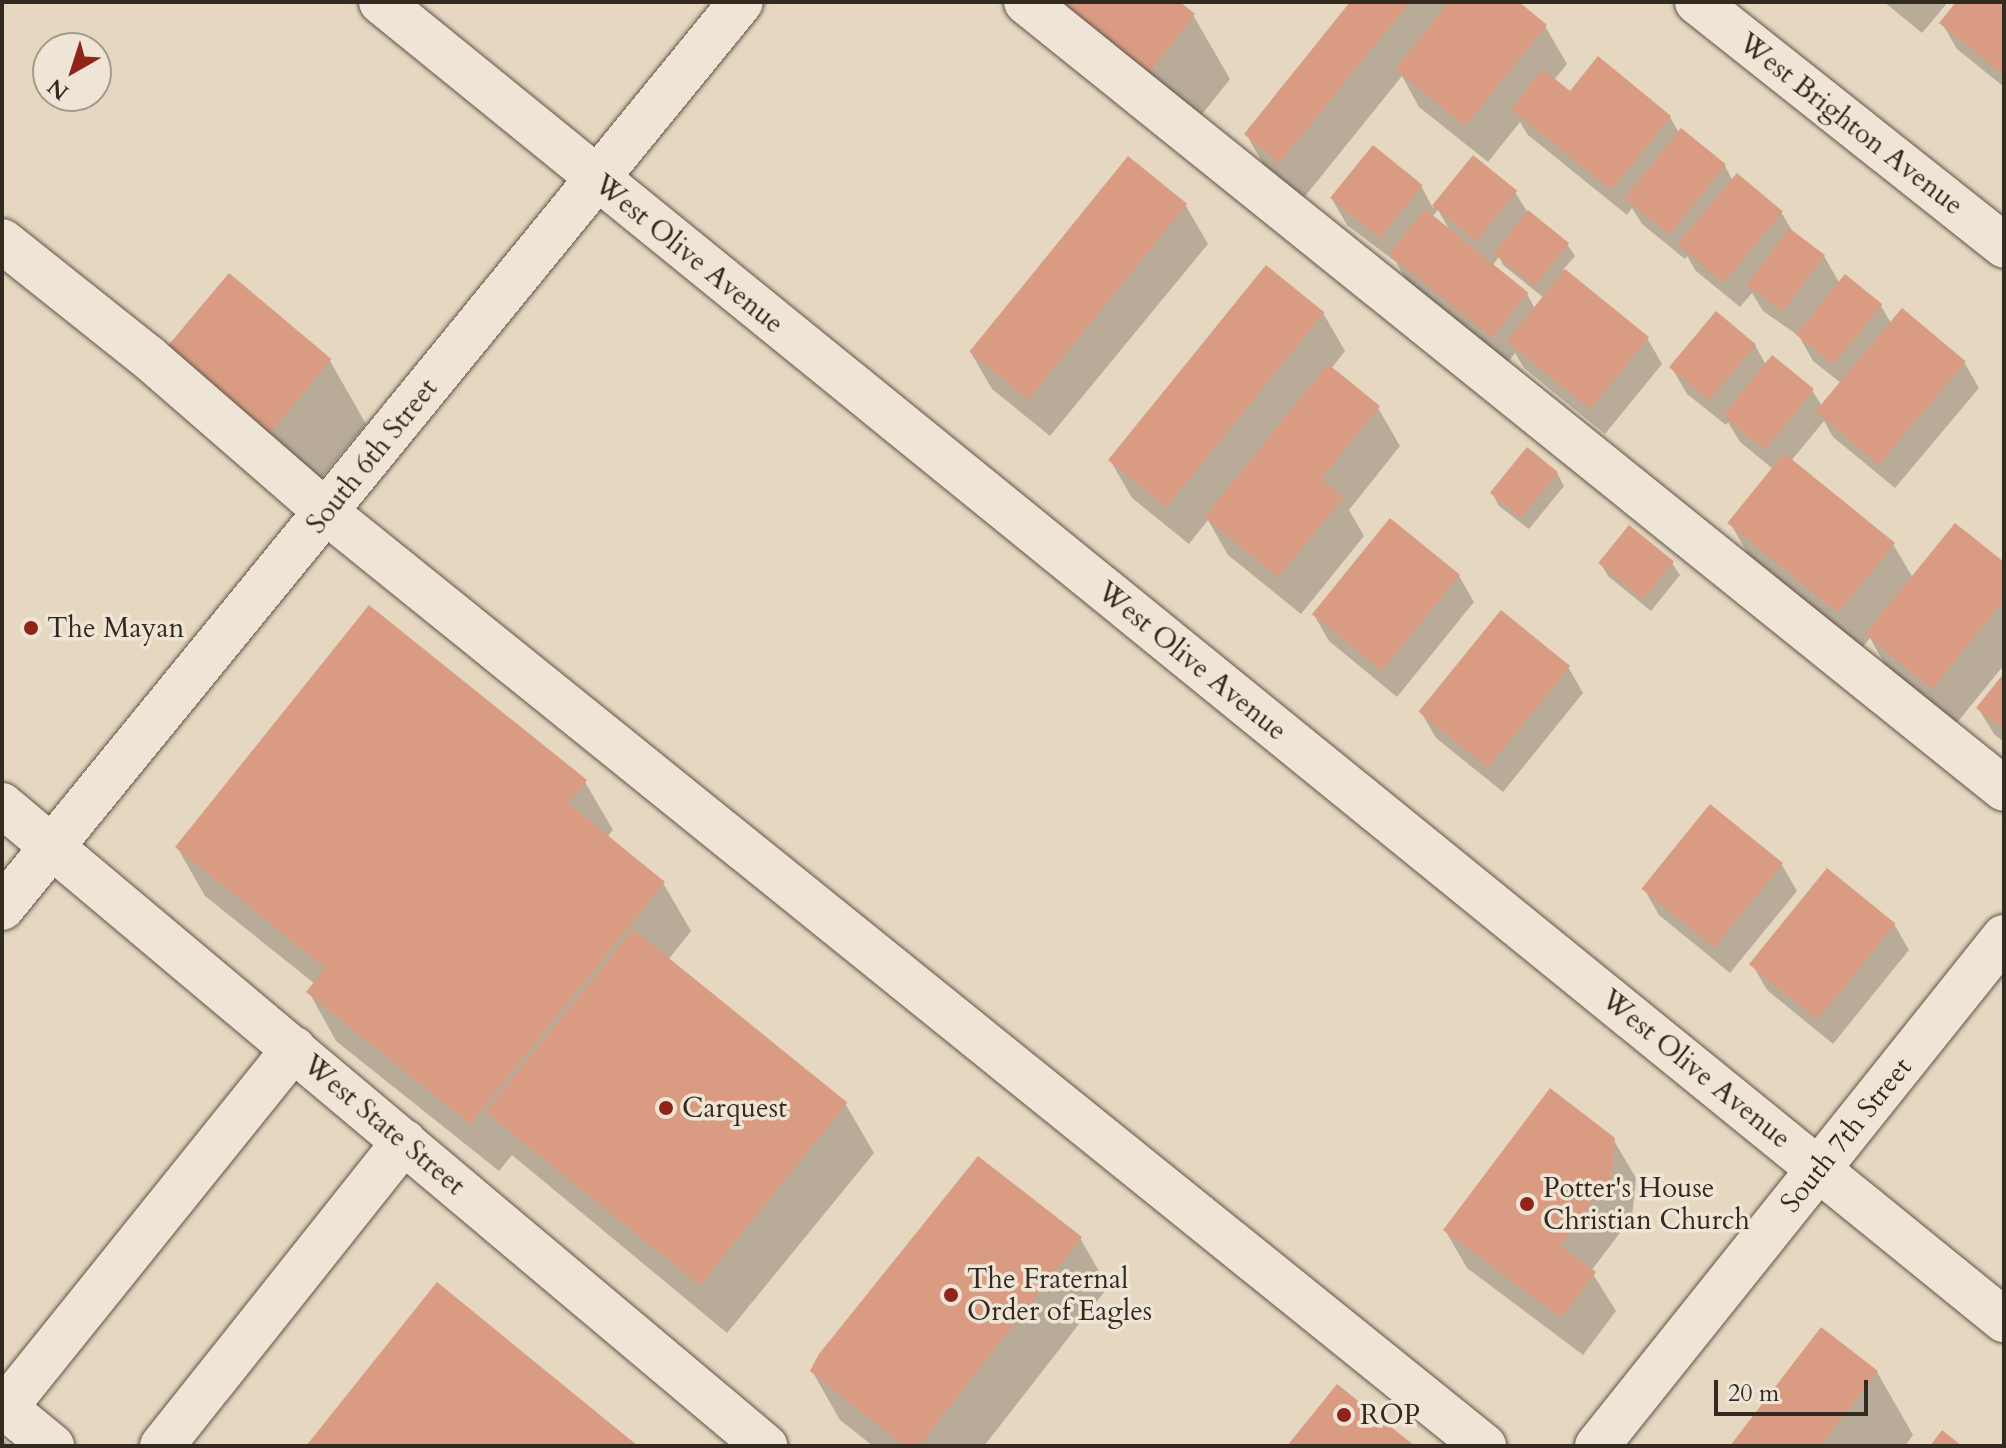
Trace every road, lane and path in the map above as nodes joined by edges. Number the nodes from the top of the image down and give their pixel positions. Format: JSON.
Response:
{"nodes":[{"id":1,"x":381,"y":2,"type":"edge"},
{"id":2,"x":741,"y":2,"type":"edge"},
{"id":3,"x":1026,"y":2,"type":"edge"},
{"id":4,"x":1697,"y":2,"type":"edge"},
{"id":5,"x":597,"y":180,"type":"junction"},
{"id":6,"x":2,"y":241,"type":"edge"},
{"id":7,"x":2004,"y":245,"type":"edge"},
{"id":8,"x":326,"y":512,"type":"junction"},
{"id":9,"x":2004,"y":789,"type":"edge"},
{"id":10,"x":2,"y":805,"type":"edge"},
{"id":11,"x":53,"y":846,"type":"junction"},
{"id":12,"x":2,"y":908,"type":"edge"},
{"id":13,"x":2004,"y":937,"type":"edge"},
{"id":14,"x":294,"y":1049,"type":"junction"},
{"id":15,"x":404,"y":1142,"type":"junction"},
{"id":16,"x":1819,"y":1169,"type":"junction"},
{"id":17,"x":2004,"y":1320,"type":"edge"},
{"id":18,"x":4,"y":1407,"type":"edge"},
{"id":19,"x":52,"y":1446,"type":"edge"},
{"id":20,"x":162,"y":1446,"type":"edge"},
{"id":21,"x":765,"y":1446,"type":"edge"},
{"id":22,"x":1484,"y":1446,"type":"edge"},
{"id":23,"x":1597,"y":1446,"type":"edge"}],
"edges":[{"from":1,"to":5,"type":"street","name":"West Olive Avenue"},
{"from":2,"to":5,"type":"street","name":"South 6th Street"},
{"from":3,"to":9,"type":"street"},
{"from":4,"to":7,"type":"street","name":"West Brighton Avenue"},
{"from":5,"to":8,"type":"street","name":"South 6th Street"},
{"from":5,"to":16,"type":"street","name":"West Olive Avenue"},
{"from":6,"to":8,"type":"street"},
{"from":8,"to":11,"type":"street","name":"South 6th Street"},
{"from":8,"to":22,"type":"street"},
{"from":10,"to":11,"type":"street","name":"West State Street"},
{"from":11,"to":12,"type":"street","name":"South 6th Street"},
{"from":11,"to":14,"type":"street","name":"West State Street"},
{"from":13,"to":16,"type":"street","name":"South 7th Street"},
{"from":14,"to":15,"type":"street","name":"West State Street"},
{"from":14,"to":18,"type":"street"},
{"from":15,"to":20,"type":"street"},
{"from":15,"to":21,"type":"street","name":"West State Street"},
{"from":16,"to":17,"type":"street","name":"West Olive Avenue"},
{"from":16,"to":23,"type":"street","name":"South 7th Street"},
{"from":18,"to":19,"type":"street"}]}
